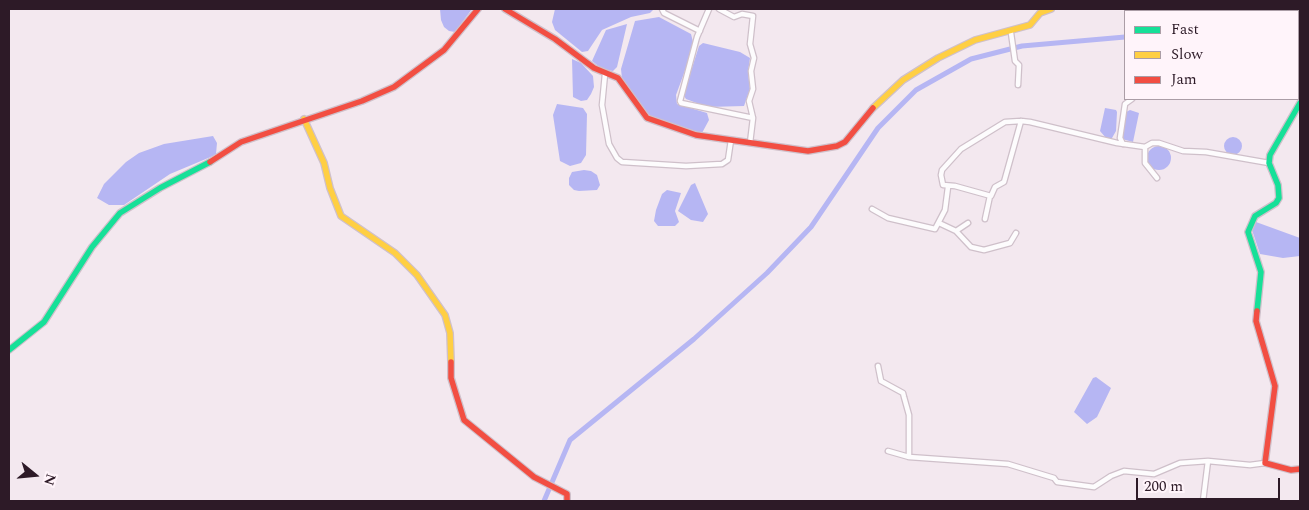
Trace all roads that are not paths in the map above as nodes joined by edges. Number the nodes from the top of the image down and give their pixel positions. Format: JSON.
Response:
{"nodes":[{"id":1,"x":478,"y":9,"type":"edge"},
{"id":2,"x":504,"y":9,"type":"edge"},
{"id":3,"x":662,"y":9,"type":"edge"},
{"id":4,"x":709,"y":9,"type":"edge"},
{"id":5,"x":719,"y":9,"type":"edge"},
{"id":6,"x":1051,"y":9,"type":"edge"},
{"id":7,"x":700,"y":31,"type":"junction"},
{"id":8,"x":1011,"y":32,"type":"junction"},
{"id":9,"x":604,"y":74,"type":"junction"},
{"id":10,"x":1018,"y":85,"type":"dead end"},
{"id":11,"x":1131,"y":100,"type":"edge"},
{"id":12,"x":1300,"y":103,"type":"edge"},
{"id":13,"x":753,"y":118,"type":"junction"},
{"id":14,"x":304,"y":119,"type":"junction"},
{"id":15,"x":1022,"y":121,"type":"junction"},
{"id":16,"x":731,"y":140,"type":"junction"},
{"id":17,"x":750,"y":143,"type":"junction"},
{"id":18,"x":1123,"y":144,"type":"junction"},
{"id":19,"x":1145,"y":147,"type":"junction"},
{"id":20,"x":1269,"y":163,"type":"junction"},
{"id":21,"x":1157,"y":178,"type":"dead end"},
{"id":22,"x":948,"y":186,"type":"junction"},
{"id":23,"x":990,"y":196,"type":"junction"},
{"id":24,"x":872,"y":209,"type":"dead end"},
{"id":25,"x":986,"y":219,"type":"dead end"},
{"id":26,"x":939,"y":223,"type":"junction"},
{"id":27,"x":968,"y":223,"type":"dead end"},
{"id":28,"x":956,"y":232,"type":"junction"},
{"id":29,"x":1016,"y":233,"type":"dead end"},
{"id":30,"x":9,"y":350,"type":"edge"},
{"id":31,"x":878,"y":366,"type":"dead end"},
{"id":32,"x":888,"y":451,"type":"dead end"},
{"id":33,"x":909,"y":457,"type":"junction"},
{"id":34,"x":1208,"y":461,"type":"junction"},
{"id":35,"x":1265,"y":463,"type":"junction"},
{"id":36,"x":1300,"y":469,"type":"edge"},
{"id":37,"x":567,"y":501,"type":"edge"},
{"id":38,"x":1203,"y":501,"type":"edge"}],
"edges":[{"from":1,"to":14,"type":"street"},
{"from":2,"to":9,"type":"street"},
{"from":3,"to":7,"type":"street"},
{"from":4,"to":7,"type":"street"},
{"from":5,"to":13,"type":"street"},
{"from":6,"to":8,"type":"street"},
{"from":7,"to":13,"type":"street"},
{"from":8,"to":10,"type":"street"},
{"from":8,"to":17,"type":"street"},
{"from":9,"to":16,"type":"street"},
{"from":9,"to":16,"type":"street"},
{"from":11,"to":18,"type":"street"},
{"from":12,"to":20,"type":"street"},
{"from":13,"to":17,"type":"street"},
{"from":14,"to":30,"type":"street"},
{"from":14,"to":37,"type":"street"},
{"from":15,"to":18,"type":"street"},
{"from":15,"to":22,"type":"street"},
{"from":15,"to":23,"type":"street"},
{"from":16,"to":17,"type":"street"},
{"from":18,"to":19,"type":"street"},
{"from":19,"to":20,"type":"street"},
{"from":19,"to":21,"type":"street"},
{"from":20,"to":35,"type":"street"},
{"from":22,"to":23,"type":"street"},
{"from":22,"to":26,"type":"street"},
{"from":23,"to":25,"type":"street"},
{"from":24,"to":26,"type":"street"},
{"from":26,"to":28,"type":"street"},
{"from":27,"to":28,"type":"street"},
{"from":28,"to":29,"type":"street"},
{"from":31,"to":33,"type":"street"},
{"from":32,"to":33,"type":"street"},
{"from":33,"to":34,"type":"street"},
{"from":34,"to":35,"type":"street"},
{"from":34,"to":38,"type":"street"},
{"from":35,"to":36,"type":"street"}]}
